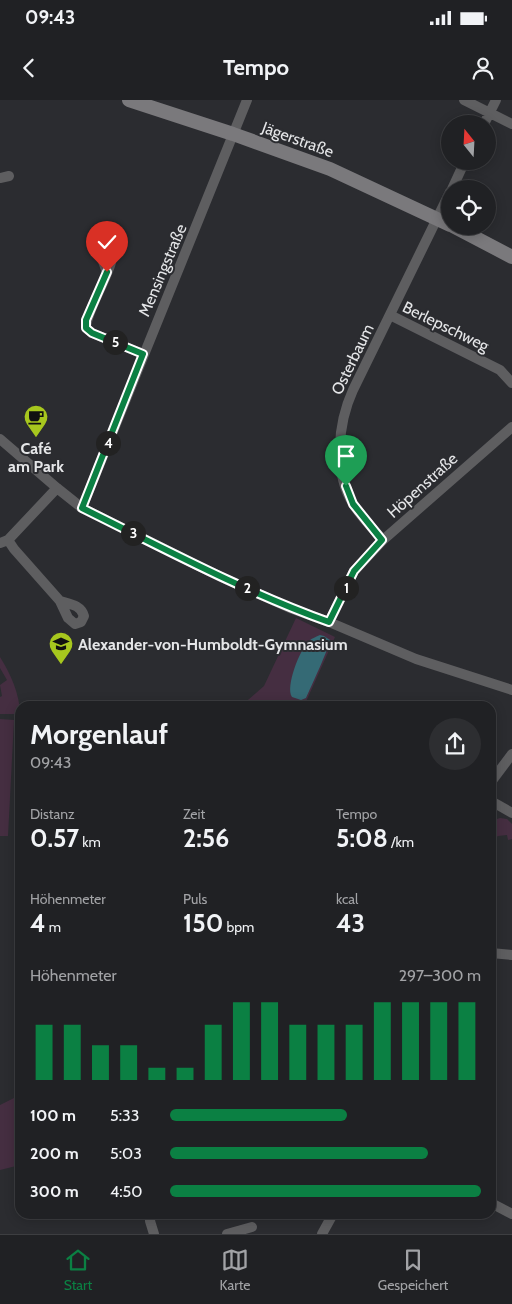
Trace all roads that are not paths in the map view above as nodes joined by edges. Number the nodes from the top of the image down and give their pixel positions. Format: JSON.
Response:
{"nodes":[{"id":1,"x":129,"y":100,"type":"edge"},
{"id":2,"x":247,"y":100,"type":"edge"},
{"id":3,"x":464,"y":100,"type":"edge"},
{"id":4,"x":496,"y":100,"type":"edge"},
{"id":5,"x":490,"y":113,"type":"junction"},
{"id":6,"x":512,"y":124,"type":"edge"},
{"id":7,"x":233,"y":134,"type":"junction"},
{"id":8,"x":441,"y":210,"type":"edge"},
{"id":9,"x":437,"y":218,"type":"junction"},
{"id":10,"x":441,"y":220,"type":"edge"},
{"id":11,"x":469,"y":235,"type":"edge"},
{"id":12,"x":512,"y":257,"type":"edge"},
{"id":13,"x":107,"y":272,"type":"dead end"},
{"id":14,"x":390,"y":315,"type":"junction"},
{"id":15,"x":143,"y":354,"type":"junction"},
{"id":16,"x":512,"y":383,"type":"edge"},
{"id":17,"x":512,"y":427,"type":"edge"},
{"id":18,"x":0,"y":439,"type":"edge"},
{"id":19,"x":57,"y":488,"type":"junction"},
{"id":20,"x":82,"y":508,"type":"junction"},
{"id":21,"x":382,"y":540,"type":"junction"},
{"id":22,"x":4,"y":541,"type":"edge"},
{"id":23,"x":60,"y":602,"type":"dead end"},
{"id":24,"x":329,"y":622,"type":"junction"},
{"id":25,"x":512,"y":690,"type":"edge"},
{"id":26,"x":512,"y":754,"type":"edge"},
{"id":27,"x":496,"y":775,"type":"edge"},
{"id":28,"x":496,"y":804,"type":"edge"},
{"id":29,"x":512,"y":813,"type":"edge"},
{"id":30,"x":496,"y":953,"type":"edge"},
{"id":31,"x":512,"y":955,"type":"edge"},
{"id":32,"x":496,"y":1206,"type":"edge"},
{"id":33,"x":512,"y":1214,"type":"edge"},
{"id":34,"x":150,"y":1219,"type":"edge"},
{"id":35,"x":331,"y":1219,"type":"edge"},
{"id":36,"x":252,"y":1227,"type":"dead end"},
{"id":37,"x":154,"y":1234,"type":"edge"},
{"id":38,"x":227,"y":1234,"type":"edge"},
{"id":39,"x":322,"y":1234,"type":"edge"}],
"edges":[{"from":1,"to":7,"type":"street","name":"Jägerstraße"},
{"from":2,"to":7,"type":"street","name":"Mensingstraße"},
{"from":3,"to":5,"type":"street"},
{"from":4,"to":5,"type":"street"},
{"from":5,"to":6,"type":"street"},
{"from":7,"to":9,"type":"street","name":"Jägerstraße"},
{"from":7,"to":15,"type":"street","name":"Mensingstraße"},
{"from":8,"to":9,"type":"street","name":"Osterbaum"},
{"from":9,"to":10,"type":"street","name":"Jägerstraße"},
{"from":9,"to":14,"type":"street","name":"Osterbaum"},
{"from":11,"to":12,"type":"street","name":"Jägerstraße"},
{"from":13,"to":15,"type":"street"},
{"from":14,"to":16,"type":"street","name":"Berlepschweg"},
{"from":14,"to":21,"type":"street","name":"Osterbaum"},
{"from":15,"to":20,"type":"street","name":"Mensingstraße"},
{"from":17,"to":21,"type":"street","name":"Höpenstraße"},
{"from":18,"to":19,"type":"street"},
{"from":19,"to":20,"type":"street"},
{"from":19,"to":22,"type":"street"},
{"from":20,"to":24,"type":"street"},
{"from":21,"to":24,"type":"street","name":"Höpenstraße"},
{"from":22,"to":23,"type":"street"},
{"from":24,"to":25,"type":"street"},
{"from":26,"to":27,"type":"street"},
{"from":28,"to":29,"type":"street"},
{"from":30,"to":31,"type":"street"},
{"from":32,"to":33,"type":"street"},
{"from":34,"to":37,"type":"street"},
{"from":35,"to":39,"type":"street"},
{"from":36,"to":38,"type":"street"}]}
